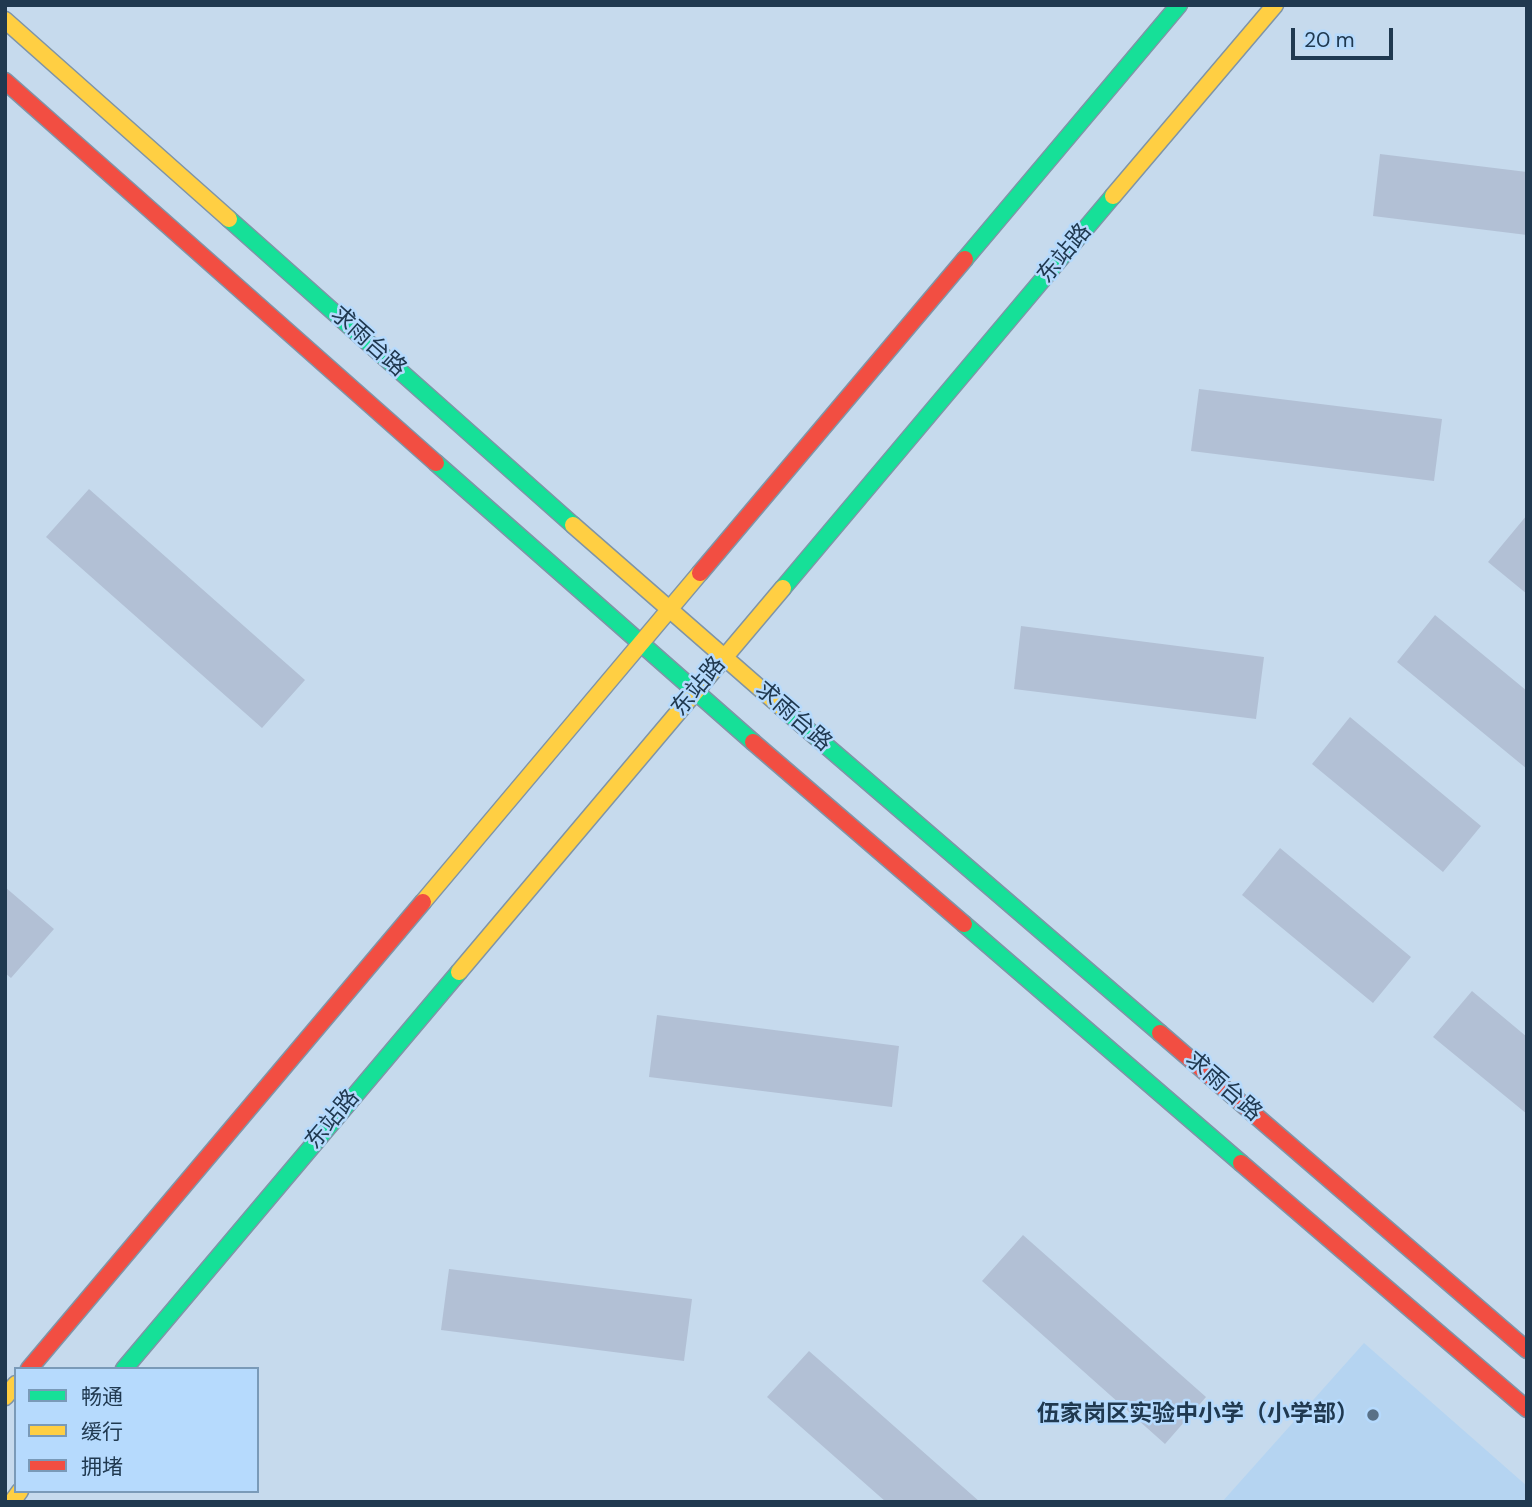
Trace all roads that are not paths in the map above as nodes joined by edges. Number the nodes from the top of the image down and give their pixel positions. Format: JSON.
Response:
{"nodes":[{"id":1,"x":1179,"y":5,"type":"edge"},
{"id":2,"x":1275,"y":5,"type":"edge"},
{"id":3,"x":5,"y":20,"type":"edge"},
{"id":4,"x":5,"y":81,"type":"edge"},
{"id":5,"x":669,"y":610,"type":"junction"},
{"id":6,"x":640,"y":644,"type":"junction"},
{"id":7,"x":724,"y":657,"type":"junction"},
{"id":8,"x":695,"y":692,"type":"junction"},
{"id":9,"x":1527,"y":1350,"type":"edge"},
{"id":10,"x":31,"y":1367,"type":"edge"},
{"id":11,"x":126,"y":1367,"type":"edge"},
{"id":12,"x":1527,"y":1409,"type":"edge"}],
"edges":[{"from":1,"to":5,"type":"street"},
{"from":2,"to":7,"type":"street","name":"东站路"},
{"from":3,"to":5,"type":"street","name":"求雨台路"},
{"from":4,"to":6,"type":"street","name":"求雨台路"},
{"from":5,"to":6,"type":"street"},
{"from":5,"to":7,"type":"street","name":"求雨台路"},
{"from":6,"to":8,"type":"street","name":"求雨台路"},
{"from":6,"to":10,"type":"street"},
{"from":7,"to":8,"type":"street","name":"东站路"},
{"from":7,"to":9,"type":"street","name":"求雨台路"},
{"from":8,"to":11,"type":"street","name":"东站路"},
{"from":8,"to":12,"type":"street","name":"求雨台路"}]}
